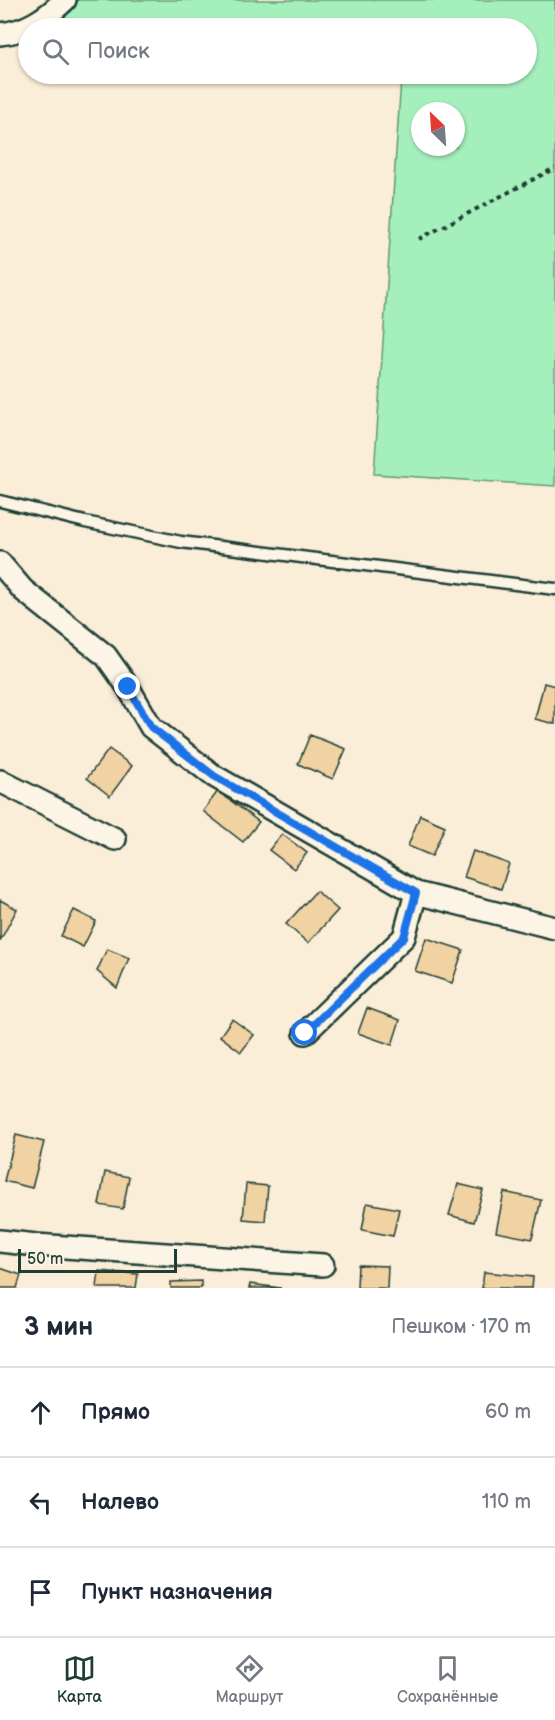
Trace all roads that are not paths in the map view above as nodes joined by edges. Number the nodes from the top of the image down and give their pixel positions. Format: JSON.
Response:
{"nodes":[{"id":1,"x":64,"y":0,"type":"edge"},
{"id":2,"x":45,"y":18,"type":"edge"},
{"id":3,"x":18,"y":30,"type":"edge"},
{"id":4,"x":0,"y":34,"type":"edge"},
{"id":5,"x":0,"y":501,"type":"edge"},
{"id":6,"x":0,"y":563,"type":"edge"},
{"id":7,"x":555,"y":589,"type":"edge"},
{"id":8,"x":0,"y":782,"type":"edge"},
{"id":9,"x":115,"y":839,"type":"dead end"},
{"id":10,"x":416,"y":893,"type":"junction"},
{"id":11,"x":555,"y":928,"type":"edge"},
{"id":12,"x":305,"y":1033,"type":"dead end"},
{"id":13,"x":0,"y":1241,"type":"edge"},
{"id":14,"x":323,"y":1264,"type":"dead end"}],
"edges":[{"from":1,"to":2,"type":"street"},
{"from":3,"to":4,"type":"street"},
{"from":5,"to":7,"type":"lane"},
{"from":6,"to":10,"type":"street"},
{"from":8,"to":9,"type":"street"},
{"from":10,"to":11,"type":"street"},
{"from":10,"to":12,"type":"street"},
{"from":13,"to":14,"type":"street"}]}
